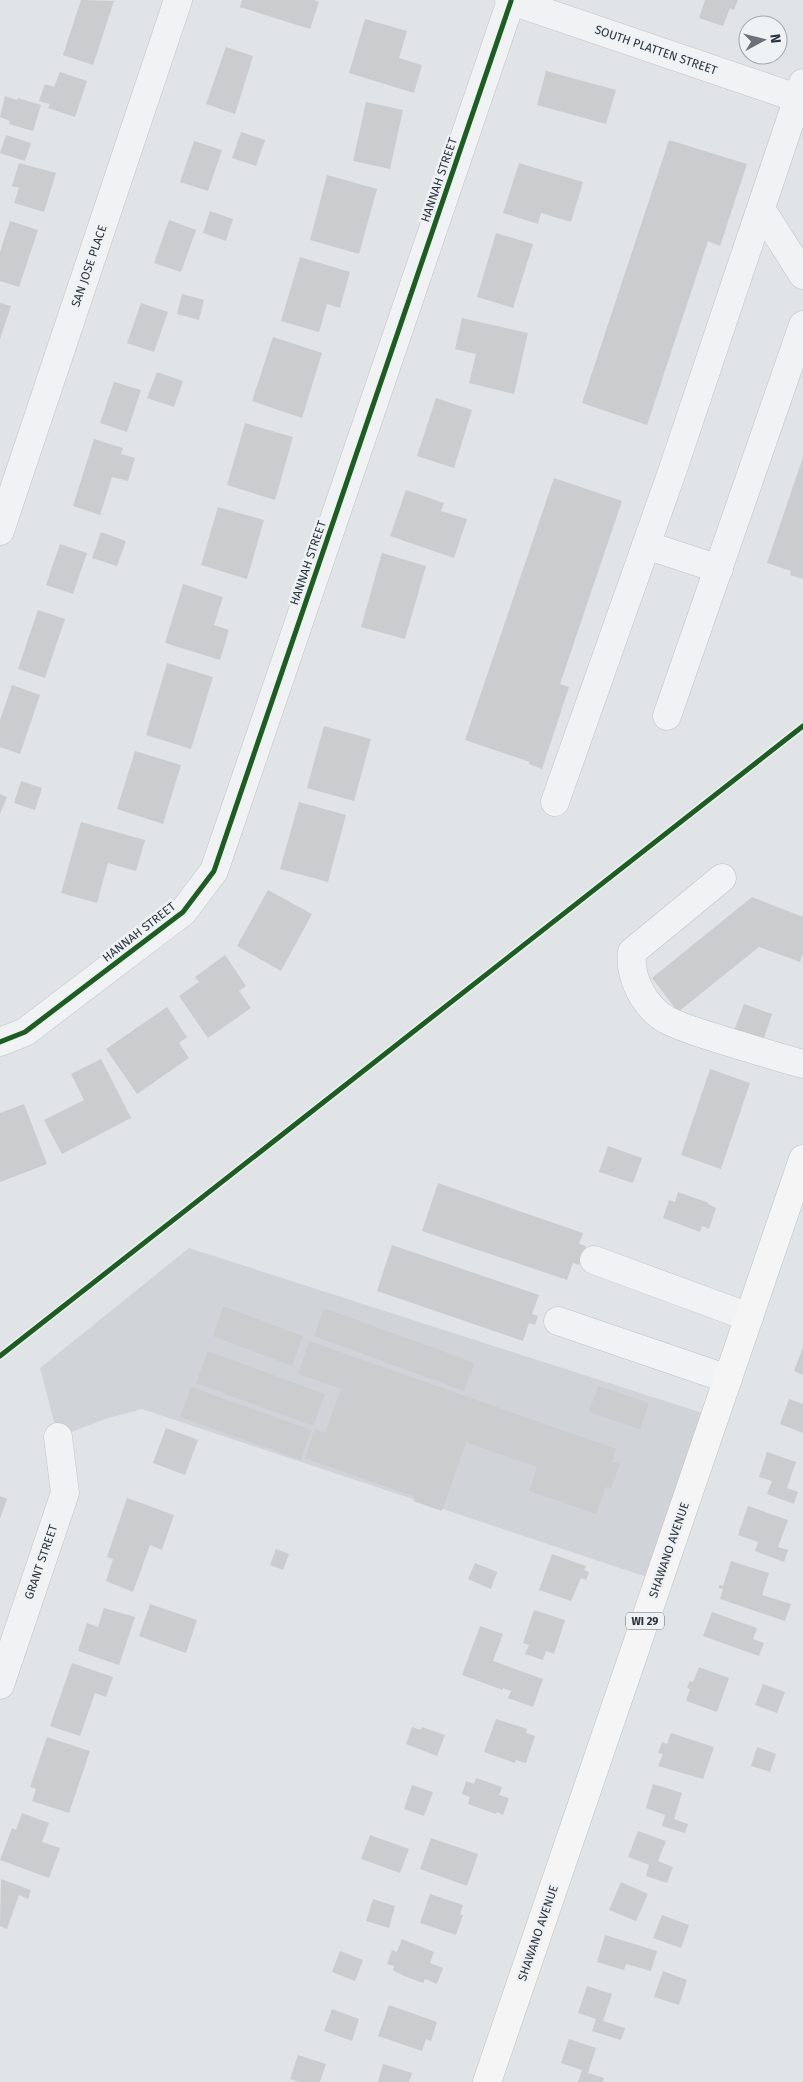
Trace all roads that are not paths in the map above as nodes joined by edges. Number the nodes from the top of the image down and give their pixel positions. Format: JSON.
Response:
{"nodes":[{"id":1,"x":178,"y":0,"type":"edge"},
{"id":2,"x":510,"y":0,"type":"edge"},
{"id":3,"x":801,"y":94,"type":"edge"},
{"id":4,"x":761,"y":209,"type":"junction"},
{"id":5,"x":803,"y":275,"type":"edge"},
{"id":6,"x":803,"y":325,"type":"edge"},
{"id":7,"x":0,"y":531,"type":"edge"},
{"id":8,"x":646,"y":544,"type":"junction"},
{"id":9,"x":718,"y":569,"type":"junction"},
{"id":10,"x":668,"y":716,"type":"dead end"},
{"id":11,"x":555,"y":802,"type":"dead end"},
{"id":12,"x":722,"y":878,"type":"dead end"},
{"id":13,"x":0,"y":1042,"type":"edge"},
{"id":14,"x":803,"y":1064,"type":"edge"},
{"id":15,"x":803,"y":1159,"type":"edge"},
{"id":16,"x":594,"y":1260,"type":"dead end"},
{"id":17,"x":749,"y":1316,"type":"junction"},
{"id":18,"x":558,"y":1322,"type":"dead end"},
{"id":19,"x":728,"y":1379,"type":"junction"},
{"id":20,"x":58,"y":1437,"type":"dead end"},
{"id":21,"x":0,"y":1685,"type":"edge"},
{"id":22,"x":487,"y":2082,"type":"edge"}],
"edges":[{"from":1,"to":7,"type":"street","name":"SAN JOSE PLACE"},
{"from":2,"to":3,"type":"street","name":"SOUTH PLATTEN STREET"},
{"from":2,"to":13,"type":"street","name":"HANNAH STREET"},
{"from":3,"to":4,"type":"street"},
{"from":4,"to":5,"type":"street"},
{"from":4,"to":8,"type":"street"},
{"from":6,"to":9,"type":"street"},
{"from":8,"to":9,"type":"street"},
{"from":8,"to":11,"type":"street"},
{"from":9,"to":10,"type":"street"},
{"from":12,"to":14,"type":"street"},
{"from":15,"to":17,"type":"main road","name":"SHAWANO AVENUE","number":"WI 29"},
{"from":16,"to":17,"type":"street"},
{"from":17,"to":19,"type":"main road","name":"SHAWANO AVENUE","number":"WI 29"},
{"from":18,"to":19,"type":"street"},
{"from":19,"to":22,"type":"main road","name":"SHAWANO AVENUE","number":"WI 29"},
{"from":20,"to":21,"type":"street","name":"GRANT STREET"}]}
